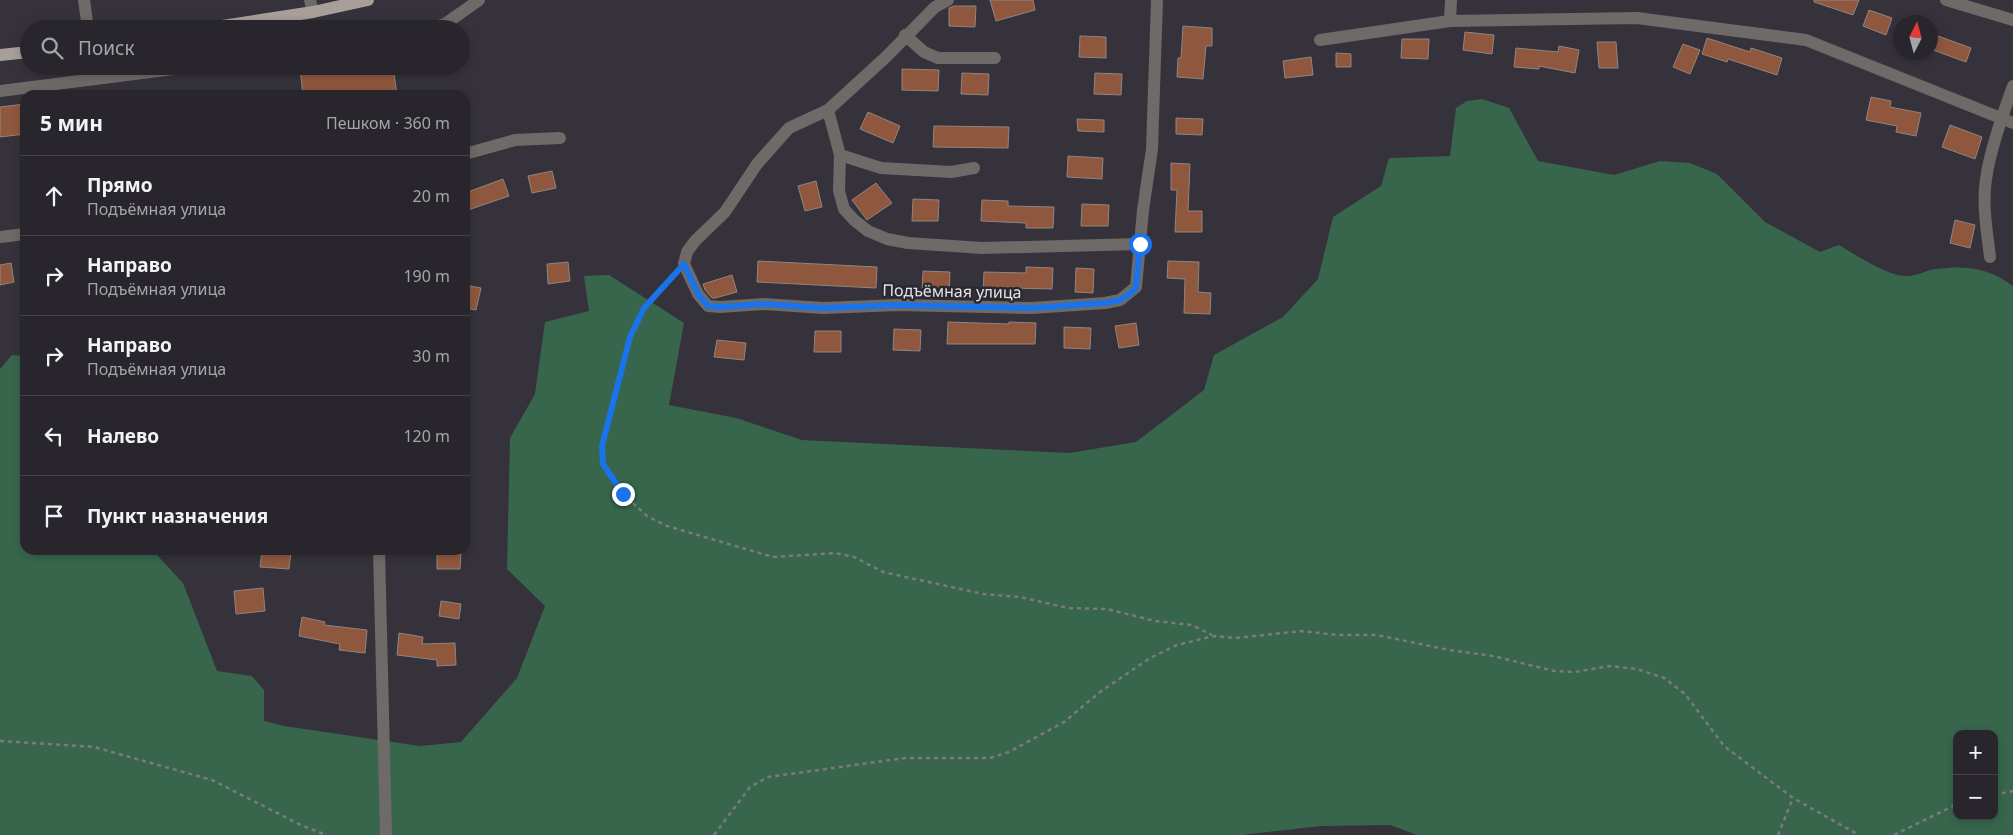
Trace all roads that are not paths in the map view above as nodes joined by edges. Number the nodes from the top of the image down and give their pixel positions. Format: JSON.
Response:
{"nodes":[{"id":1,"x":84,"y":0,"type":"edge"},
{"id":2,"x":368,"y":0,"type":"edge"},
{"id":3,"x":479,"y":0,"type":"edge"},
{"id":4,"x":948,"y":0,"type":"edge"},
{"id":5,"x":1156,"y":0,"type":"edge"},
{"id":6,"x":1451,"y":0,"type":"edge"},
{"id":7,"x":1946,"y":0,"type":"edge"},
{"id":8,"x":311,"y":6,"type":"edge"},
{"id":9,"x":87,"y":20,"type":"edge"},
{"id":10,"x":246,"y":20,"type":"edge"},
{"id":11,"x":451,"y":20,"type":"edge"},
{"id":12,"x":2013,"y":20,"type":"edge"},
{"id":13,"x":1450,"y":22,"type":"junction"},
{"id":14,"x":906,"y":35,"type":"junction"},
{"id":15,"x":1320,"y":40,"type":"dead end"},
{"id":16,"x":20,"y":53,"type":"edge"},
{"id":17,"x":0,"y":55,"type":"edge"},
{"id":18,"x":994,"y":58,"type":"dead end"},
{"id":19,"x":129,"y":75,"type":"edge"},
{"id":20,"x":2013,"y":86,"type":"edge"},
{"id":21,"x":0,"y":92,"type":"edge"},
{"id":22,"x":828,"y":110,"type":"junction"},
{"id":23,"x":2007,"y":121,"type":"edge"},
{"id":24,"x":560,"y":138,"type":"dead end"},
{"id":25,"x":470,"y":153,"type":"edge"},
{"id":26,"x":840,"y":155,"type":"junction"},
{"id":27,"x":974,"y":168,"type":"dead end"},
{"id":28,"x":20,"y":235,"type":"edge"},
{"id":29,"x":0,"y":237,"type":"edge"},
{"id":30,"x":1140,"y":244,"type":"junction"},
{"id":31,"x":1990,"y":257,"type":"dead end"},
{"id":32,"x":380,"y":555,"type":"edge"},
{"id":33,"x":386,"y":835,"type":"edge"}],
"edges":[{"from":1,"to":9,"type":"street"},
{"from":2,"to":8,"type":"main road"},
{"from":3,"to":11,"type":"street"},
{"from":4,"to":14,"type":"street"},
{"from":5,"to":30,"type":"street","name":"Подъёмная улица"},
{"from":6,"to":13,"type":"street"},
{"from":7,"to":12,"type":"street"},
{"from":8,"to":10,"type":"main road"},
{"from":13,"to":15,"type":"street"},
{"from":13,"to":23,"type":"street"},
{"from":14,"to":18,"type":"street"},
{"from":14,"to":22,"type":"street"},
{"from":16,"to":17,"type":"main road"},
{"from":19,"to":21,"type":"street"},
{"from":20,"to":23,"type":"street"},
{"from":22,"to":26,"type":"street"},
{"from":22,"to":30,"type":"street","name":"Подъёмная улица"},
{"from":23,"to":31,"type":"street"},
{"from":24,"to":25,"type":"street"},
{"from":26,"to":27,"type":"street"},
{"from":26,"to":30,"type":"street"},
{"from":28,"to":29,"type":"street"},
{"from":32,"to":33,"type":"street"}]}
